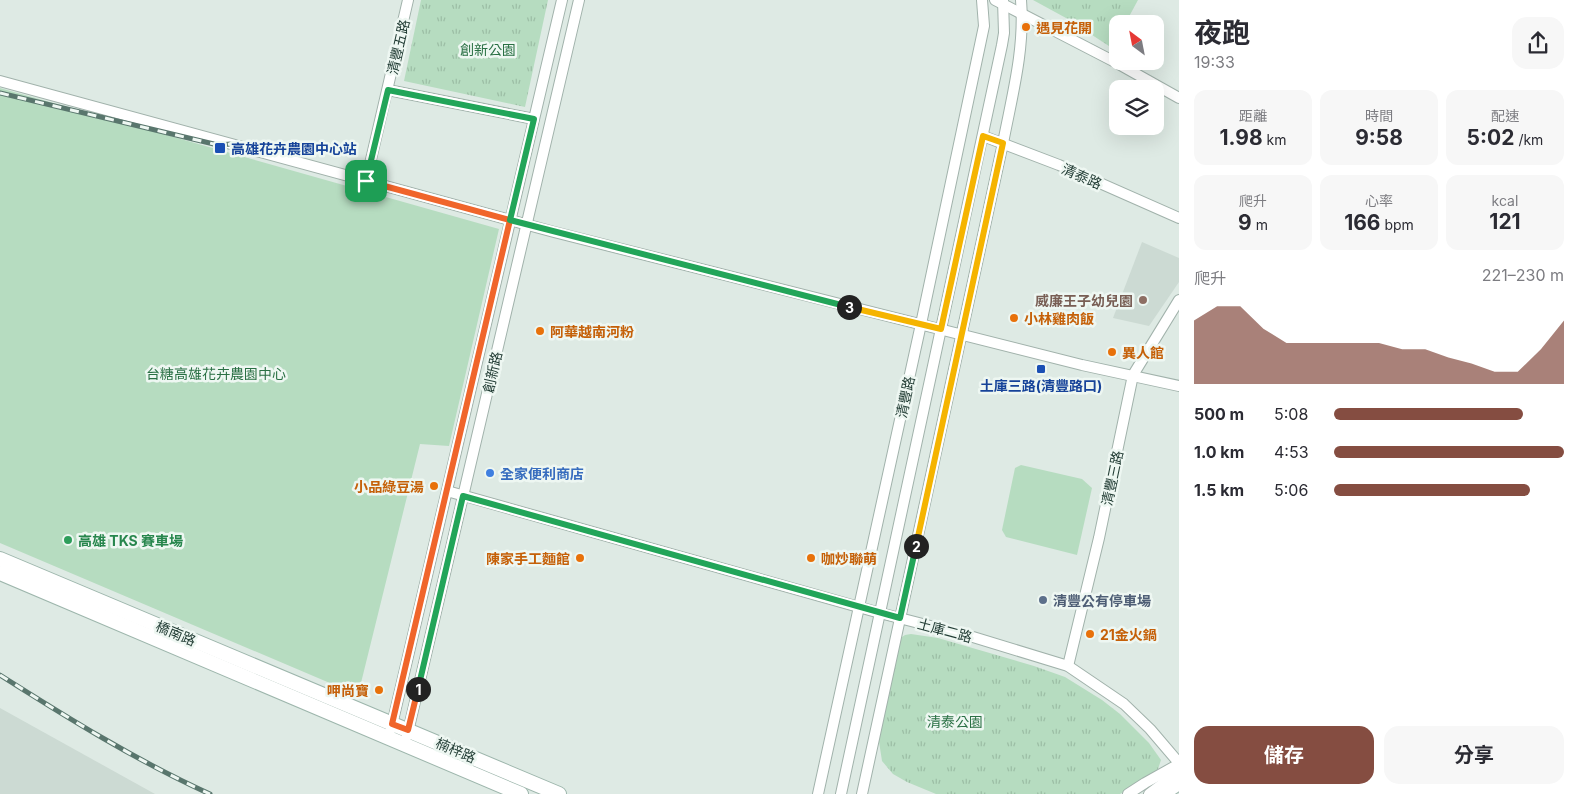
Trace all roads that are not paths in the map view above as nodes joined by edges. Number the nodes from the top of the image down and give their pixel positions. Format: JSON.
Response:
{"nodes":[{"id":1,"x":408,"y":0,"type":"edge"},
{"id":2,"x":562,"y":0,"type":"edge"},
{"id":3,"x":580,"y":0,"type":"edge"},
{"id":4,"x":982,"y":0,"type":"edge"},
{"id":5,"x":1022,"y":0,"type":"edge"},
{"id":6,"x":1000,"y":1,"type":"edge"},
{"id":7,"x":1022,"y":14,"type":"junction"},
{"id":8,"x":0,"y":81,"type":"edge"},
{"id":9,"x":388,"y":90,"type":"junction"},
{"id":10,"x":1179,"y":98,"type":"edge"},
{"id":11,"x":534,"y":119,"type":"junction"},
{"id":12,"x":983,"y":136,"type":"junction"},
{"id":13,"x":1003,"y":143,"type":"junction"},
{"id":14,"x":366,"y":181,"type":"junction"},
{"id":15,"x":1179,"y":218,"type":"edge"},
{"id":16,"x":510,"y":220,"type":"junction"},
{"id":17,"x":527,"y":225,"type":"junction"},
{"id":18,"x":1179,"y":300,"type":"edge"},
{"id":19,"x":921,"y":324,"type":"junction"},
{"id":20,"x":941,"y":329,"type":"junction"},
{"id":21,"x":960,"y":334,"type":"junction"},
{"id":22,"x":1133,"y":375,"type":"junction"},
{"id":23,"x":1179,"y":386,"type":"edge"},
{"id":24,"x":447,"y":491,"type":"junction"},
{"id":25,"x":463,"y":496,"type":"junction"},
{"id":26,"x":0,"y":559,"type":"edge"},
{"id":27,"x":0,"y":573,"type":"edge"},
{"id":28,"x":858,"y":607,"type":"junction"},
{"id":29,"x":880,"y":613,"type":"junction"},
{"id":30,"x":900,"y":618,"type":"junction"},
{"id":31,"x":1068,"y":666,"type":"junction"},
{"id":32,"x":349,"y":713,"type":"junction"},
{"id":33,"x":392,"y":724,"type":"junction"},
{"id":34,"x":408,"y":730,"type":"junction"},
{"id":35,"x":389,"y":738,"type":"junction"},
{"id":36,"x":405,"y":744,"type":"junction"},
{"id":37,"x":1179,"y":765,"type":"edge"},
{"id":38,"x":1179,"y":783,"type":"edge"},
{"id":39,"x":521,"y":794,"type":"edge"},
{"id":40,"x":559,"y":794,"type":"edge"},
{"id":41,"x":818,"y":794,"type":"edge"},
{"id":42,"x":841,"y":794,"type":"edge"},
{"id":43,"x":862,"y":794,"type":"edge"},
{"id":44,"x":1128,"y":794,"type":"edge"},
{"id":45,"x":1149,"y":794,"type":"edge"},
{"id":46,"x":1162,"y":794,"type":"edge"}],
"edges":[{"from":1,"to":9,"type":"street","name":"清豐五路"},
{"from":2,"to":11,"type":"street","name":"創新路"},
{"from":3,"to":17,"type":"street","name":"創新路"},
{"from":4,"to":19,"type":"street","name":"清豐路"},
{"from":5,"to":7,"type":"street"},
{"from":6,"to":7,"type":"street"},
{"from":6,"to":12,"type":"street","name":"清豐路"},
{"from":7,"to":10,"type":"street"},
{"from":7,"to":13,"type":"street"},
{"from":8,"to":14,"type":"street"},
{"from":9,"to":11,"type":"street"},
{"from":9,"to":14,"type":"street","name":"清豐五路"},
{"from":11,"to":16,"type":"street","name":"創新路"},
{"from":12,"to":13,"type":"street","name":"清泰路"},
{"from":12,"to":20,"type":"street","name":"清豐路"},
{"from":13,"to":15,"type":"street","name":"清泰路"},
{"from":13,"to":21,"type":"street"},
{"from":14,"to":16,"type":"street"},
{"from":16,"to":17,"type":"street"},
{"from":16,"to":24,"type":"street","name":"創新路"},
{"from":17,"to":19,"type":"street"},
{"from":17,"to":25,"type":"street","name":"創新路"},
{"from":18,"to":22,"type":"street","name":"清豐三路"},
{"from":19,"to":20,"type":"street"},
{"from":19,"to":28,"type":"street","name":"清豐路"},
{"from":20,"to":21,"type":"street"},
{"from":20,"to":29,"type":"street","name":"清豐路"},
{"from":21,"to":22,"type":"street"},
{"from":21,"to":30,"type":"street"},
{"from":22,"to":23,"type":"street"},
{"from":22,"to":31,"type":"street","name":"清豐三路"},
{"from":24,"to":25,"type":"street","name":"土庫二路"},
{"from":24,"to":33,"type":"street","name":"創新路"},
{"from":25,"to":28,"type":"street","name":"土庫二路"},
{"from":25,"to":34,"type":"street","name":"創新路"},
{"from":26,"to":32,"type":"street","name":"橋南路"},
{"from":27,"to":32,"type":"street","name":"橋南路"},
{"from":28,"to":29,"type":"street","name":"土庫二路"},
{"from":28,"to":41,"type":"street","name":"清豐路"},
{"from":29,"to":30,"type":"street","name":"土庫二路"},
{"from":29,"to":42,"type":"street","name":"清豐路"},
{"from":30,"to":31,"type":"street","name":"土庫二路"},
{"from":30,"to":43,"type":"street"},
{"from":31,"to":37,"type":"street","name":"土庫二路"},
{"from":32,"to":33,"type":"street","name":"楠梓路"},
{"from":32,"to":35,"type":"street","name":"楠梓路"},
{"from":33,"to":34,"type":"street","name":"楠梓路"},
{"from":33,"to":35,"type":"street","name":"創新路"},
{"from":34,"to":36,"type":"street","name":"創新路"},
{"from":34,"to":40,"type":"street","name":"楠梓路"},
{"from":35,"to":36,"type":"street","name":"楠梓路"},
{"from":36,"to":39,"type":"street","name":"楠梓路"},
{"from":37,"to":44,"type":"street"},
{"from":37,"to":45,"type":"street"},
{"from":38,"to":46,"type":"street"}]}
